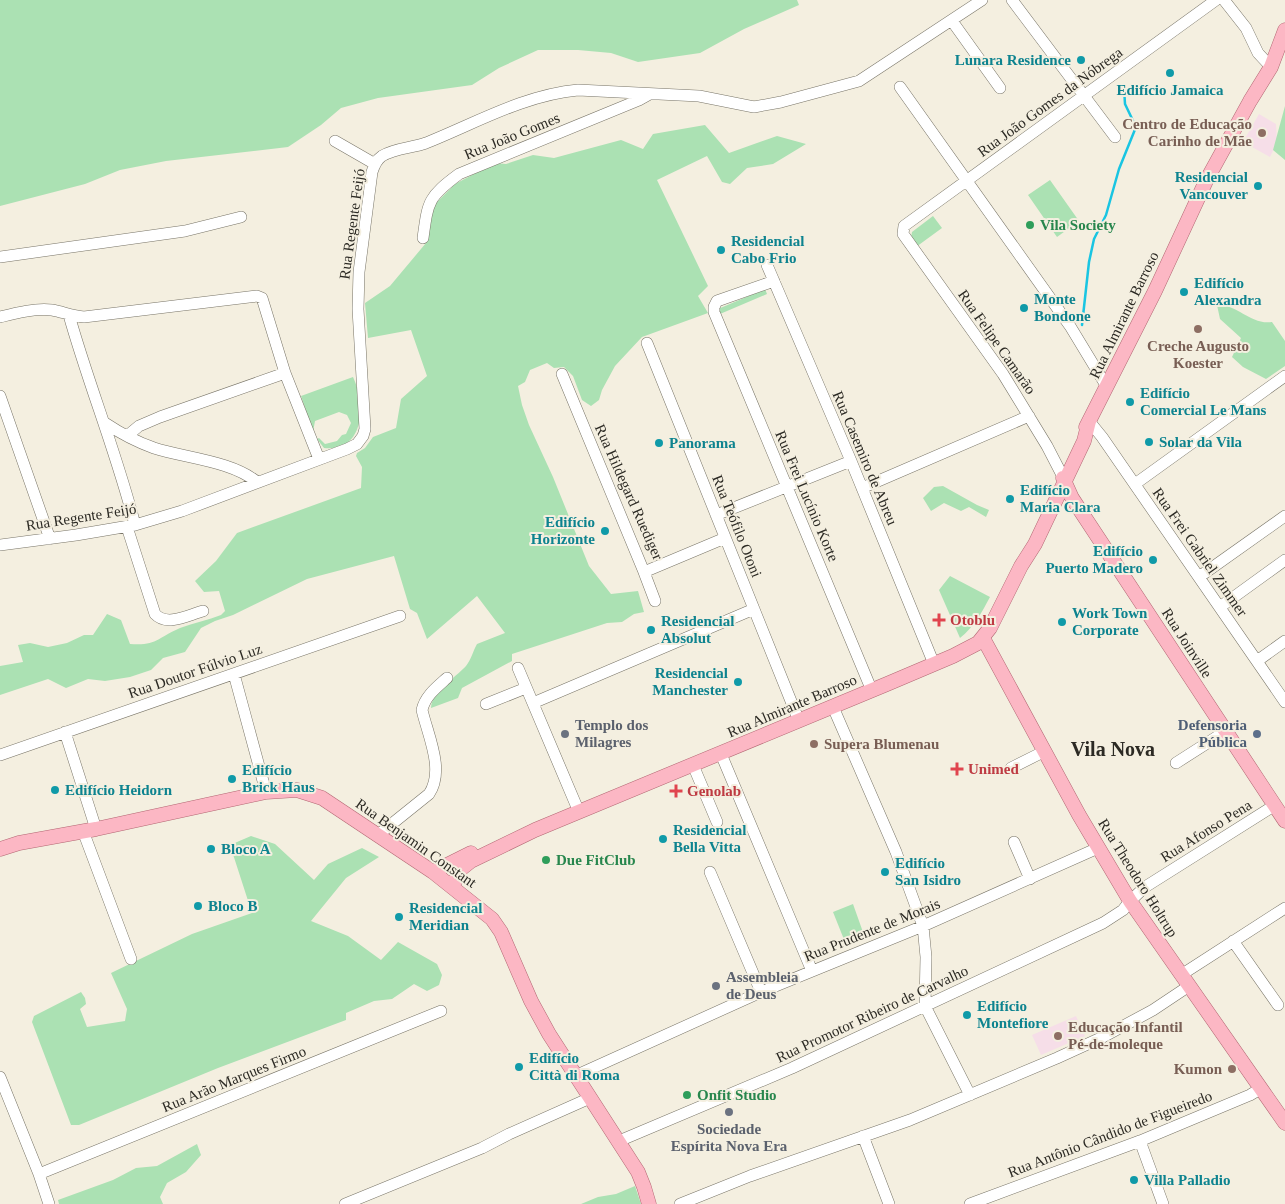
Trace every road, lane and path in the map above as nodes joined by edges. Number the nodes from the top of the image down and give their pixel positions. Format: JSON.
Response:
{"nodes":[{"id":1,"x":982,"y":0,"type":"edge"},
{"id":2,"x":1012,"y":0,"type":"edge"},
{"id":3,"x":1216,"y":0,"type":"edge"},
{"id":4,"x":1224,"y":0,"type":"edge"},
{"id":5,"x":952,"y":21,"type":"junction"},
{"id":6,"x":1285,"y":30,"type":"edge"},
{"id":7,"x":1268,"y":73,"type":"junction"},
{"id":8,"x":900,"y":87,"type":"dead end"},
{"id":9,"x":1000,"y":88,"type":"dead end"},
{"id":10,"x":648,"y":94,"type":"junction"},
{"id":11,"x":1084,"y":96,"type":"junction"},
{"id":12,"x":1115,"y":137,"type":"dead end"},
{"id":13,"x":335,"y":141,"type":"dead end"},
{"id":14,"x":375,"y":164,"type":"junction"},
{"id":15,"x":967,"y":181,"type":"junction"},
{"id":16,"x":241,"y":217,"type":"dead end"},
{"id":17,"x":903,"y":229,"type":"joint"},
{"id":18,"x":423,"y":238,"type":"dead end"},
{"id":19,"x":0,"y":257,"type":"edge"},
{"id":20,"x":767,"y":265,"type":"dead end"},
{"id":21,"x":774,"y":281,"type":"junction"},
{"id":22,"x":69,"y":315,"type":"junction"},
{"id":23,"x":0,"y":317,"type":"edge"},
{"id":24,"x":647,"y":343,"type":"dead end"},
{"id":25,"x":285,"y":373,"type":"junction"},
{"id":26,"x":562,"y":374,"type":"dead end"},
{"id":27,"x":1285,"y":376,"type":"edge"},
{"id":28,"x":1107,"y":387,"type":"junction"},
{"id":29,"x":0,"y":396,"type":"edge"},
{"id":30,"x":1029,"y":416,"type":"junction"},
{"id":31,"x":1089,"y":420,"type":"junction"},
{"id":32,"x":105,"y":423,"type":"junction"},
{"id":33,"x":127,"y":436,"type":"junction"},
{"id":34,"x":319,"y":459,"type":"junction"},
{"id":35,"x":851,"y":460,"type":"junction"},
{"id":36,"x":1063,"y":478,"type":"junction"},
{"id":37,"x":257,"y":482,"type":"junction"},
{"id":38,"x":1135,"y":484,"type":"junction"},
{"id":39,"x":787,"y":486,"type":"junction"},
{"id":40,"x":862,"y":488,"type":"junction"},
{"id":41,"x":716,"y":515,"type":"junction"},
{"id":42,"x":1285,"y":516,"type":"edge"},
{"id":43,"x":131,"y":526,"type":"junction"},
{"id":44,"x":50,"y":538,"type":"junction"},
{"id":45,"x":726,"y":538,"type":"junction"},
{"id":46,"x":0,"y":544,"type":"edge"},
{"id":47,"x":1285,"y":560,"type":"edge"},
{"id":48,"x":644,"y":572,"type":"junction"},
{"id":49,"x":1199,"y":577,"type":"junction"},
{"id":50,"x":655,"y":601,"type":"dead end"},
{"id":51,"x":1220,"y":607,"type":"junction"},
{"id":52,"x":754,"y":609,"type":"junction"},
{"id":53,"x":202,"y":611,"type":"dead end"},
{"id":54,"x":400,"y":616,"type":"dead end"},
{"id":55,"x":983,"y":638,"type":"junction"},
{"id":56,"x":1285,"y":641,"type":"edge"},
{"id":57,"x":1257,"y":661,"type":"junction"},
{"id":58,"x":934,"y":664,"type":"junction"},
{"id":59,"x":518,"y":668,"type":"dead end"},
{"id":60,"x":234,"y":674,"type":"junction"},
{"id":61,"x":447,"y":678,"type":"dead end"},
{"id":62,"x":526,"y":688,"type":"junction"},
{"id":63,"x":872,"y":691,"type":"junction"},
{"id":64,"x":1285,"y":702,"type":"edge"},
{"id":65,"x":533,"y":703,"type":"junction"},
{"id":66,"x":486,"y":704,"type":"dead end"},
{"id":67,"x":833,"y":707,"type":"junction"},
{"id":68,"x":799,"y":721,"type":"junction"},
{"id":69,"x":1226,"y":731,"type":"junction"},
{"id":70,"x":65,"y":732,"type":"junction"},
{"id":71,"x":1044,"y":751,"type":"junction"},
{"id":72,"x":721,"y":754,"type":"junction"},
{"id":73,"x":0,"y":755,"type":"edge"},
{"id":74,"x":1176,"y":763,"type":"dead end"},
{"id":75,"x":693,"y":765,"type":"junction"},
{"id":76,"x":1011,"y":768,"type":"dead end"},
{"id":77,"x":266,"y":792,"type":"junction"},
{"id":78,"x":1275,"y":805,"type":"junction"},
{"id":79,"x":579,"y":812,"type":"junction"},
{"id":80,"x":1285,"y":821,"type":"edge"},
{"id":81,"x":716,"y":822,"type":"dead end"},
{"id":82,"x":90,"y":830,"type":"junction"},
{"id":83,"x":536,"y":830,"type":"junction"},
{"id":84,"x":378,"y":835,"type":"junction"},
{"id":85,"x":1014,"y":842,"type":"dead end"},
{"id":86,"x":1098,"y":848,"type":"junction"},
{"id":87,"x":0,"y":849,"type":"edge"},
{"id":88,"x":433,"y":872,"type":"junction"},
{"id":89,"x":710,"y":872,"type":"dead end"},
{"id":90,"x":1030,"y":879,"type":"junction"},
{"id":91,"x":452,"y":886,"type":"junction"},
{"id":92,"x":1130,"y":900,"type":"junction"},
{"id":93,"x":1285,"y":908,"type":"edge"},
{"id":94,"x":923,"y":926,"type":"junction"},
{"id":95,"x":1234,"y":941,"type":"junction"},
{"id":96,"x":131,"y":959,"type":"dead end"},
{"id":97,"x":812,"y":971,"type":"junction"},
{"id":98,"x":1185,"y":980,"type":"junction"},
{"id":99,"x":761,"y":992,"type":"junction"},
{"id":100,"x":1278,"y":1005,"type":"dead end"},
{"id":101,"x":925,"y":1006,"type":"junction"},
{"id":102,"x":441,"y":1011,"type":"dead end"},
{"id":103,"x":575,"y":1076,"type":"junction"},
{"id":104,"x":0,"y":1077,"type":"edge"},
{"id":105,"x":1260,"y":1089,"type":"junction"},
{"id":106,"x":970,"y":1094,"type":"junction"},
{"id":107,"x":590,"y":1098,"type":"junction"},
{"id":108,"x":1285,"y":1123,"type":"edge"},
{"id":109,"x":863,"y":1136,"type":"junction"},
{"id":110,"x":619,"y":1141,"type":"junction"},
{"id":111,"x":1140,"y":1141,"type":"junction"},
{"id":112,"x":39,"y":1174,"type":"junction"},
{"id":113,"x":49,"y":1204,"type":"edge"},
{"id":114,"x":345,"y":1204,"type":"edge"},
{"id":115,"x":648,"y":1204,"type":"edge"},
{"id":116,"x":680,"y":1204,"type":"edge"},
{"id":117,"x":889,"y":1204,"type":"edge"},
{"id":118,"x":970,"y":1204,"type":"edge"},
{"id":119,"x":1163,"y":1204,"type":"edge"}],
"edges":[{"from":1,"to":5,"type":"street","name":"Rua Regente Feijó"},
{"from":2,"to":11,"type":"street"},
{"from":3,"to":11,"type":"street","name":"Rua João Gomes da Nóbrega"},
{"from":4,"to":7,"type":"street"},
{"from":5,"to":9,"type":"street"},
{"from":5,"to":10,"type":"street","name":"Rua Regente Feijó"},
{"from":6,"to":7,"type":"main road","name":"Rua Almirante Barroso"},
{"from":7,"to":28,"type":"main road","name":"Rua Almirante Barroso"},
{"from":8,"to":15,"type":"street"},
{"from":10,"to":14,"type":"street","name":"Rua Regente Feijó"},
{"from":10,"to":18,"type":"street","name":"Rua João Gomes"},
{"from":11,"to":12,"type":"street"},
{"from":11,"to":15,"type":"street","name":"Rua João Gomes da Nóbrega"},
{"from":13,"to":14,"type":"street"},
{"from":14,"to":34,"type":"street","name":"Rua Regente Feijó"},
{"from":15,"to":17,"type":"street","name":"Rua João Gomes da Nóbrega"},
{"from":15,"to":28,"type":"street"},
{"from":16,"to":19,"type":"street"},
{"from":17,"to":30,"type":"street","name":"Rua Felipe Camarão"},
{"from":20,"to":21,"type":"street","name":"Rua Casemiro de Abreu"},
{"from":21,"to":35,"type":"street","name":"Rua Casemiro de Abreu"},
{"from":21,"to":39,"type":"street","name":"Rua Frei Lucínio Korte"},
{"from":22,"to":23,"type":"street"},
{"from":22,"to":25,"type":"street"},
{"from":22,"to":32,"type":"street"},
{"from":24,"to":41,"type":"street","name":"Rua Teófilo Otoni"},
{"from":25,"to":33,"type":"street"},
{"from":25,"to":34,"type":"street"},
{"from":26,"to":48,"type":"street","name":"Rua Hildegard Ruediger"},
{"from":27,"to":38,"type":"street"},
{"from":28,"to":31,"type":"main road","name":"Rua Almirante Barroso"},
{"from":29,"to":44,"type":"street"},
{"from":30,"to":36,"type":"street","name":"Rua Felipe Camarão"},
{"from":30,"to":40,"type":"street"},
{"from":31,"to":36,"type":"main road","name":"Rua Almirante Barroso"},
{"from":31,"to":38,"type":"street","name":"Rua Frei Gabriel Zimmer"},
{"from":32,"to":33,"type":"street"},
{"from":32,"to":43,"type":"street"},
{"from":33,"to":37,"type":"street"},
{"from":34,"to":37,"type":"street","name":"Rua Regente Feijó"},
{"from":35,"to":39,"type":"street"},
{"from":35,"to":40,"type":"street","name":"Rua Casemiro de Abreu"},
{"from":36,"to":55,"type":"main road","name":"Rua Almirante Barroso"},
{"from":36,"to":69,"type":"main road","name":"Rua Joinville"},
{"from":37,"to":43,"type":"street","name":"Rua Regente Feijó"},
{"from":38,"to":49,"type":"street","name":"Rua Frei Gabriel Zimmer"},
{"from":39,"to":41,"type":"street"},
{"from":39,"to":63,"type":"street","name":"Rua Frei Lucínio Korte"},
{"from":40,"to":58,"type":"street","name":"Rua Casemiro de Abreu"},
{"from":41,"to":45,"type":"street","name":"Rua Teófilo Otoni"},
{"from":42,"to":49,"type":"street"},
{"from":43,"to":44,"type":"street","name":"Rua Regente Feijó"},
{"from":43,"to":53,"type":"street"},
{"from":44,"to":46,"type":"street","name":"Rua Regente Feijó"},
{"from":45,"to":48,"type":"street","name":"Rua Hildegard Ruediger"},
{"from":45,"to":52,"type":"street","name":"Rua Teófilo Otoni"},
{"from":47,"to":51,"type":"street"},
{"from":48,"to":50,"type":"street"},
{"from":49,"to":51,"type":"street","name":"Rua Frei Gabriel Zimmer"},
{"from":51,"to":57,"type":"street","name":"Rua Frei Gabriel Zimmer"},
{"from":52,"to":65,"type":"street"},
{"from":52,"to":68,"type":"street","name":"Rua Teófilo Otoni"},
{"from":54,"to":60,"type":"street","name":"Rua Doutor Fúlvio Luz"},
{"from":55,"to":58,"type":"main road","name":"Rua Almirante Barroso"},
{"from":55,"to":71,"type":"main road","name":"Rua Theodoro Holtrup"},
{"from":56,"to":57,"type":"street"},
{"from":57,"to":64,"type":"street","name":"Rua Frei Gabriel Zimmer"},
{"from":58,"to":63,"type":"main road","name":"Rua Almirante Barroso"},
{"from":59,"to":62,"type":"street"},
{"from":60,"to":70,"type":"street","name":"Rua Doutor Fúlvio Luz"},
{"from":60,"to":77,"type":"street"},
{"from":61,"to":84,"type":"street"},
{"from":62,"to":65,"type":"street"},
{"from":62,"to":66,"type":"street"},
{"from":63,"to":67,"type":"main road","name":"Rua Almirante Barroso"},
{"from":65,"to":79,"type":"street"},
{"from":67,"to":68,"type":"main road","name":"Rua Almirante Barroso"},
{"from":67,"to":94,"type":"street"},
{"from":68,"to":72,"type":"main road","name":"Rua Almirante Barroso"},
{"from":69,"to":74,"type":"street"},
{"from":69,"to":78,"type":"main road","name":"Rua Joinville"},
{"from":70,"to":73,"type":"street","name":"Rua Doutor Fúlvio Luz"},
{"from":70,"to":82,"type":"street"},
{"from":71,"to":76,"type":"street"},
{"from":71,"to":86,"type":"main road","name":"Rua Theodoro Holtrup"},
{"from":72,"to":75,"type":"main road","name":"Rua Almirante Barroso"},
{"from":72,"to":97,"type":"street"},
{"from":75,"to":79,"type":"main road","name":"Rua Almirante Barroso"},
{"from":75,"to":81,"type":"street"},
{"from":77,"to":82,"type":"main road","name":"Rua Benjamin Constant"},
{"from":77,"to":84,"type":"main road","name":"Rua Benjamin Constant"},
{"from":78,"to":80,"type":"main road","name":"Rua Joinville"},
{"from":78,"to":92,"type":"street","name":"Rua Afonso Pena"},
{"from":79,"to":83,"type":"main road","name":"Rua Almirante Barroso"},
{"from":82,"to":87,"type":"main road","name":"Rua Benjamin Constant"},
{"from":82,"to":96,"type":"street"},
{"from":83,"to":88,"type":"main road","name":"Rua Almirante Barroso"},
{"from":83,"to":91,"type":"main road","name":"Rua Almirante Barroso"},
{"from":84,"to":88,"type":"main road","name":"Rua Benjamin Constant"},
{"from":85,"to":90,"type":"street"},
{"from":86,"to":90,"type":"street","name":"Rua Prudente de Morais"},
{"from":86,"to":92,"type":"main road","name":"Rua Theodoro Holtrup"},
{"from":88,"to":91,"type":"main road","name":"Rua Benjamin Constant"},
{"from":89,"to":99,"type":"street"},
{"from":90,"to":94,"type":"street","name":"Rua Prudente de Morais"},
{"from":91,"to":103,"type":"main road","name":"Rua Benjamin Constant"},
{"from":92,"to":98,"type":"main road","name":"Rua Theodoro Holtrup"},
{"from":92,"to":101,"type":"street","name":"Rua Promotor Ribeiro de Carvalho"},
{"from":93,"to":95,"type":"street"},
{"from":94,"to":97,"type":"street","name":"Rua Prudente de Morais"},
{"from":94,"to":101,"type":"street"},
{"from":95,"to":98,"type":"street"},
{"from":95,"to":100,"type":"street"},
{"from":97,"to":99,"type":"street","name":"Rua Prudente de Morais"},
{"from":98,"to":105,"type":"main road","name":"Rua Theodoro Holtrup"},
{"from":98,"to":106,"type":"street"},
{"from":99,"to":103,"type":"street","name":"Rua Prudente de Morais"},
{"from":101,"to":106,"type":"street"},
{"from":101,"to":110,"type":"street","name":"Rua Promotor Ribeiro de Carvalho"},
{"from":102,"to":112,"type":"street","name":"Rua Arão Marques Firmo"},
{"from":103,"to":107,"type":"main road","name":"Rua Benjamin Constant"},
{"from":104,"to":112,"type":"street"},
{"from":105,"to":108,"type":"main road","name":"Rua Theodoro Holtrup"},
{"from":105,"to":111,"type":"street","name":"Rua Antônio Cândido de Figueiredo"},
{"from":106,"to":109,"type":"street"},
{"from":107,"to":110,"type":"main road","name":"Rua Benjamin Constant"},
{"from":107,"to":114,"type":"street"},
{"from":109,"to":116,"type":"street"},
{"from":109,"to":117,"type":"street"},
{"from":110,"to":115,"type":"main road","name":"Rua Benjamin Constant"},
{"from":111,"to":118,"type":"street","name":"Rua Antônio Cândido de Figueiredo"},
{"from":111,"to":119,"type":"street"},
{"from":112,"to":113,"type":"street"}]}
